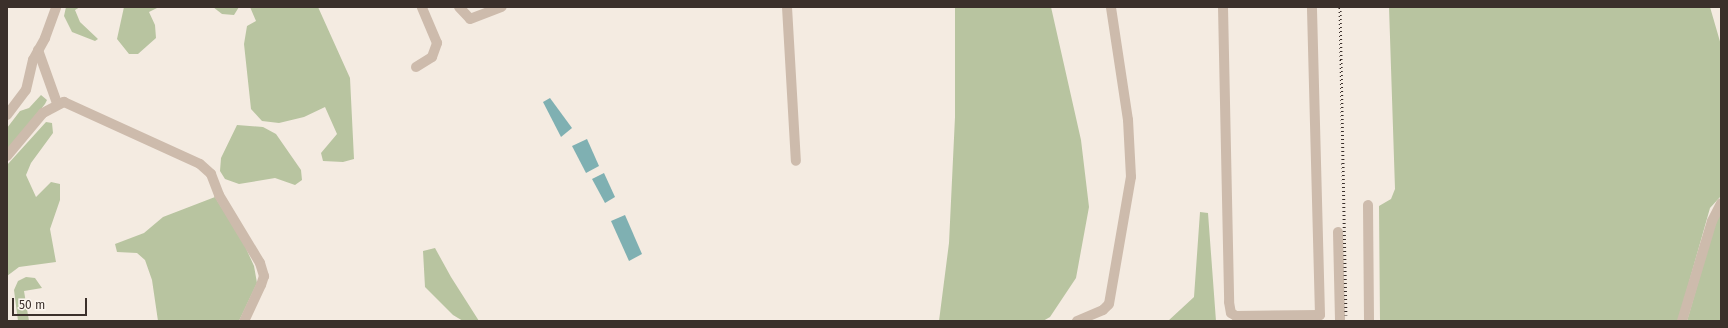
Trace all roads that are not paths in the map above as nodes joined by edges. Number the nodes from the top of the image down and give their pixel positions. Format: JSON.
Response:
{"nodes":[{"id":1,"x":56,"y":7,"type":"edge"},
{"id":2,"x":422,"y":7,"type":"edge"},
{"id":3,"x":459,"y":7,"type":"edge"},
{"id":4,"x":502,"y":7,"type":"edge"},
{"id":5,"x":787,"y":7,"type":"edge"},
{"id":6,"x":1111,"y":7,"type":"edge"},
{"id":7,"x":1224,"y":7,"type":"edge"},
{"id":8,"x":1312,"y":7,"type":"edge"},
{"id":9,"x":38,"y":50,"type":"junction"},
{"id":10,"x":416,"y":67,"type":"dead end"},
{"id":11,"x":57,"y":103,"type":"junction"},
{"id":12,"x":7,"y":115,"type":"edge"},
{"id":13,"x":7,"y":156,"type":"edge"},
{"id":14,"x":796,"y":161,"type":"dead end"},
{"id":15,"x":1721,"y":203,"type":"edge"},
{"id":16,"x":1368,"y":205,"type":"dead end"},
{"id":17,"x":1338,"y":232,"type":"dead end"},
{"id":18,"x":244,"y":321,"type":"edge"},
{"id":19,"x":1077,"y":321,"type":"edge"},
{"id":20,"x":1340,"y":321,"type":"edge"},
{"id":21,"x":1369,"y":321,"type":"edge"},
{"id":22,"x":1682,"y":321,"type":"edge"}],
"edges":[{"from":1,"to":9,"type":"street"},
{"from":2,"to":10,"type":"street"},
{"from":3,"to":4,"type":"street"},
{"from":5,"to":14,"type":"street"},
{"from":6,"to":19,"type":"street"},
{"from":7,"to":8,"type":"street"},
{"from":9,"to":11,"type":"street"},
{"from":9,"to":12,"type":"street"},
{"from":11,"to":13,"type":"street"},
{"from":11,"to":18,"type":"street"},
{"from":15,"to":22,"type":"street"},
{"from":16,"to":21,"type":"street"},
{"from":17,"to":20,"type":"street"}]}
